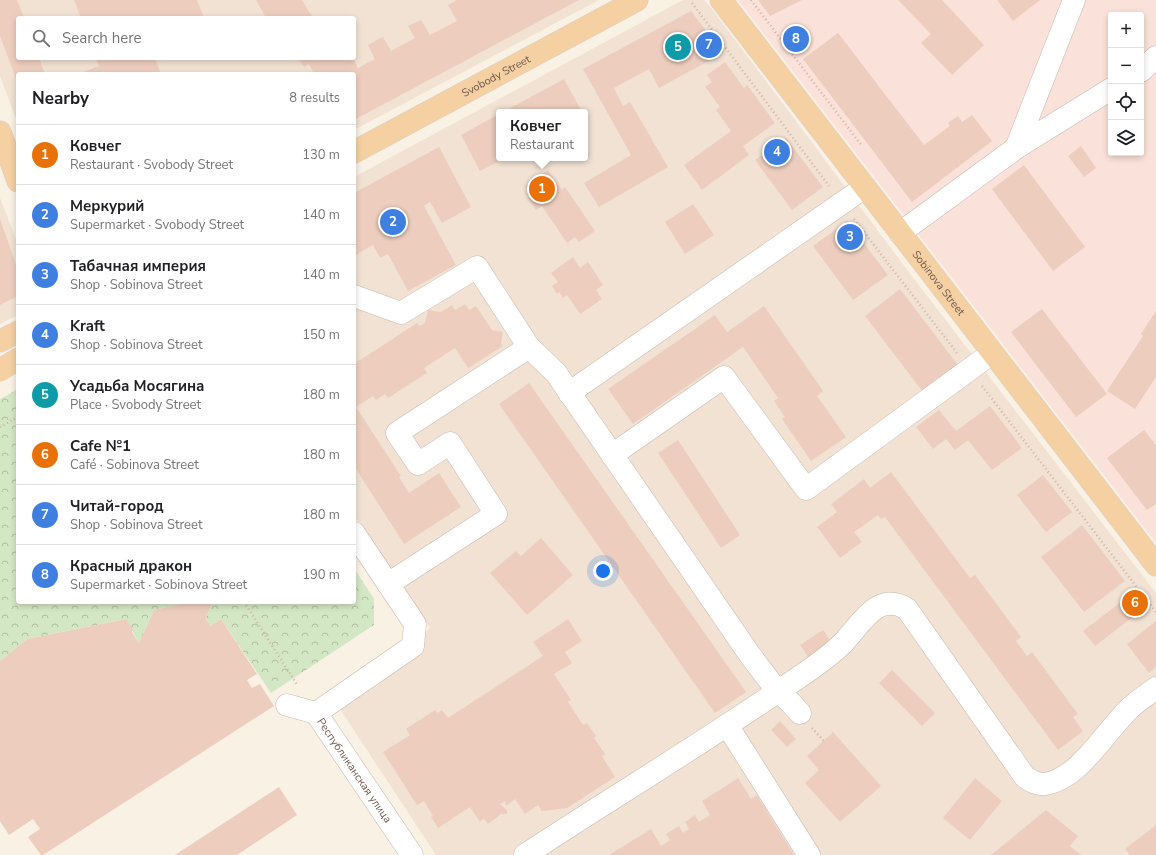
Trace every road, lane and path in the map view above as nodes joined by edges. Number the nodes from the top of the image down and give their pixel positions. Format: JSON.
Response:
{"nodes":[{"id":1,"x":637,"y":0,"type":"edge"},
{"id":2,"x":721,"y":0,"type":"edge"},
{"id":3,"x":1074,"y":0,"type":"edge"},
{"id":4,"x":692,"y":3,"type":"dead end"},
{"id":5,"x":1156,"y":57,"type":"edge"},
{"id":6,"x":1144,"y":68,"type":"edge"},
{"id":7,"x":1108,"y":91,"type":"edge"},
{"id":8,"x":0,"y":132,"type":"edge"},
{"id":9,"x":1016,"y":148,"type":"junction"},
{"id":10,"x":356,"y":151,"type":"edge"},
{"id":11,"x":10,"y":170,"type":"edge"},
{"id":12,"x":865,"y":187,"type":"junction"},
{"id":13,"x":842,"y":203,"type":"junction"},
{"id":14,"x":900,"y":233,"type":"junction"},
{"id":15,"x":356,"y":297,"type":"edge"},
{"id":16,"x":16,"y":333,"type":"edge"},
{"id":17,"x":0,"y":342,"type":"edge"},
{"id":18,"x":529,"y":347,"type":"junction"},
{"id":19,"x":992,"y":353,"type":"junction"},
{"id":20,"x":16,"y":360,"type":"edge"},
{"id":21,"x":0,"y":370,"type":"edge"},
{"id":22,"x":970,"y":370,"type":"junction"},
{"id":23,"x":569,"y":393,"type":"junction"},
{"id":24,"x":16,"y":418,"type":"edge"},
{"id":25,"x":0,"y":427,"type":"edge"},
{"id":26,"x":612,"y":455,"type":"junction"},
{"id":27,"x":356,"y":536,"type":"edge"},
{"id":28,"x":1156,"y":565,"type":"edge"},
{"id":29,"x":388,"y":584,"type":"junction"},
{"id":30,"x":245,"y":604,"type":"edge"},
{"id":31,"x":1156,"y":612,"type":"edge"},
{"id":32,"x":1156,"y":688,"type":"edge"},
{"id":33,"x":778,"y":692,"type":"junction"},
{"id":34,"x":287,"y":705,"type":"dead end"},
{"id":35,"x":316,"y":713,"type":"junction"},
{"id":36,"x":800,"y":713,"type":"dead end"},
{"id":37,"x":727,"y":725,"type":"junction"},
{"id":38,"x":412,"y":855,"type":"edge"},
{"id":39,"x":525,"y":855,"type":"edge"},
{"id":40,"x":809,"y":855,"type":"edge"}],
"edges":[{"from":1,"to":10,"type":"main road","name":"Svobody Street"},
{"from":2,"to":12,"type":"main road","name":"Sobinova Street"},
{"from":3,"to":9,"type":"street"},
{"from":4,"to":13,"type":"path"},
{"from":5,"to":6,"type":"street"},
{"from":7,"to":9,"type":"street"},
{"from":8,"to":11,"type":"main road"},
{"from":9,"to":14,"type":"street"},
{"from":12,"to":13,"type":"street"},
{"from":12,"to":14,"type":"main road","name":"Sobinova Street"},
{"from":13,"to":22,"type":"path"},
{"from":13,"to":23,"type":"street"},
{"from":14,"to":19,"type":"main road","name":"Sobinova Street"},
{"from":15,"to":18,"type":"street"},
{"from":16,"to":17,"type":"main road"},
{"from":18,"to":23,"type":"street"},
{"from":18,"to":29,"type":"street"},
{"from":19,"to":22,"type":"street"},
{"from":19,"to":28,"type":"main road","name":"Sobinova Street"},
{"from":20,"to":21,"type":"main road"},
{"from":22,"to":26,"type":"street"},
{"from":22,"to":31,"type":"path"},
{"from":23,"to":26,"type":"street"},
{"from":24,"to":25,"type":"path"},
{"from":26,"to":33,"type":"street"},
{"from":27,"to":29,"type":"street","name":"Республиканская улица"},
{"from":29,"to":35,"type":"street","name":"Республиканская улица"},
{"from":30,"to":35,"type":"path"},
{"from":32,"to":33,"type":"street"},
{"from":33,"to":36,"type":"street"},
{"from":33,"to":37,"type":"street"},
{"from":34,"to":35,"type":"street"},
{"from":35,"to":38,"type":"street","name":"Республиканская улица"},
{"from":37,"to":39,"type":"street"},
{"from":37,"to":40,"type":"street"}]}
